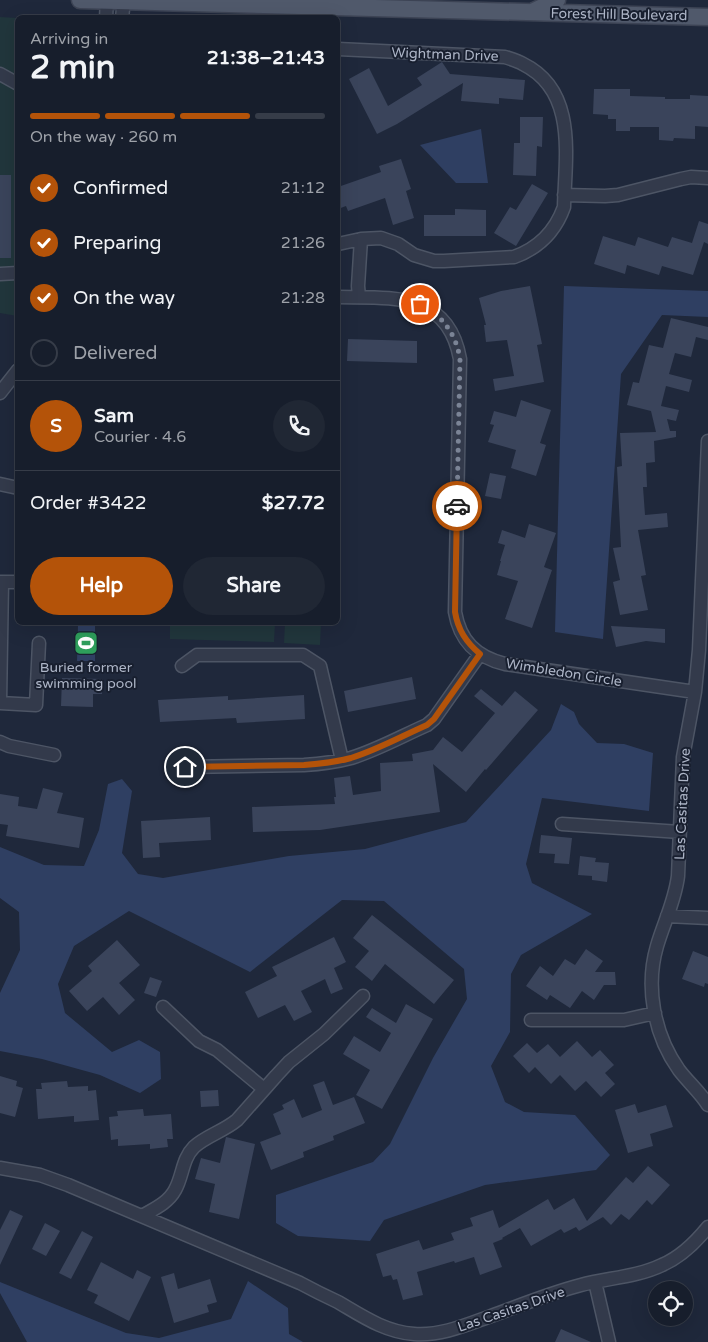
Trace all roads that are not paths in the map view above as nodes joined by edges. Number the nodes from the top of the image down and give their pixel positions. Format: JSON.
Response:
{"nodes":[{"id":1,"x":80,"y":0,"type":"edge"},
{"id":2,"x":107,"y":0,"type":"edge"},
{"id":3,"x":557,"y":0,"type":"edge"},
{"id":4,"x":123,"y":6,"type":"edge"},
{"id":5,"x":532,"y":12,"type":"junction"},
{"id":6,"x":106,"y":15,"type":"edge"},
{"id":7,"x":708,"y":17,"type":"edge"},
{"id":8,"x":340,"y":49,"type":"edge"},
{"id":9,"x":0,"y":74,"type":"edge"},
{"id":10,"x":15,"y":82,"type":"edge"},
{"id":11,"x":708,"y":178,"type":"edge"},
{"id":12,"x":564,"y":195,"type":"junction"},
{"id":13,"x":361,"y":239,"type":"junction"},
{"id":14,"x":340,"y":244,"type":"edge"},
{"id":15,"x":15,"y":273,"type":"edge"},
{"id":16,"x":0,"y":274,"type":"edge"},
{"id":17,"x":340,"y":297,"type":"edge"},
{"id":18,"x":360,"y":298,"type":"junction"},
{"id":19,"x":15,"y":374,"type":"edge"},
{"id":20,"x":0,"y":393,"type":"edge"},
{"id":21,"x":708,"y":441,"type":"edge"},
{"id":22,"x":0,"y":484,"type":"edge"},
{"id":23,"x":15,"y":487,"type":"edge"},
{"id":24,"x":1,"y":582,"type":"edge"},
{"id":25,"x":15,"y":582,"type":"edge"},
{"id":26,"x":1,"y":630,"type":"edge"},
{"id":27,"x":39,"y":644,"type":"dead end"},
{"id":28,"x":480,"y":654,"type":"junction"},
{"id":29,"x":182,"y":666,"type":"dead end"},
{"id":30,"x":695,"y":692,"type":"junction"},
{"id":31,"x":0,"y":742,"type":"edge"},
{"id":32,"x":54,"y":755,"type":"dead end"},
{"id":33,"x":342,"y":760,"type":"junction"},
{"id":34,"x":185,"y":767,"type":"dead end"},
{"id":35,"x":562,"y":824,"type":"dead end"},
{"id":36,"x":680,"y":832,"type":"junction"},
{"id":37,"x":667,"y":916,"type":"junction"},
{"id":38,"x":708,"y":918,"type":"edge"},
{"id":39,"x":363,"y":996,"type":"dead end"},
{"id":40,"x":162,"y":1007,"type":"dead end"},
{"id":41,"x":654,"y":1013,"type":"junction"},
{"id":42,"x":531,"y":1020,"type":"dead end"},
{"id":43,"x":264,"y":1089,"type":"junction"},
{"id":44,"x":708,"y":1105,"type":"edge"},
{"id":45,"x":0,"y":1168,"type":"edge"},
{"id":46,"x":142,"y":1216,"type":"junction"},
{"id":47,"x":708,"y":1227,"type":"edge"},
{"id":48,"x":595,"y":1282,"type":"junction"},
{"id":49,"x":609,"y":1342,"type":"edge"}],
"edges":[{"from":1,"to":2,"type":"main road","name":"Forest Hill Boulevard"},
{"from":2,"to":4,"type":"main road","name":"Forest Hill Boulevard"},
{"from":2,"to":6,"type":"street"},
{"from":3,"to":5,"type":"main road"},
{"from":4,"to":5,"type":"main road","name":"Forest Hill Boulevard"},
{"from":5,"to":7,"type":"main road","name":"Forest Hill Boulevard"},
{"from":8,"to":12,"type":"street","name":"Wightman Drive"},
{"from":9,"to":10,"type":"street"},
{"from":11,"to":12,"type":"street"},
{"from":12,"to":13,"type":"street","name":"Wightman Drive"},
{"from":13,"to":14,"type":"street","name":"Wightman Drive"},
{"from":13,"to":18,"type":"street"},
{"from":15,"to":16,"type":"street"},
{"from":17,"to":18,"type":"street","name":"Wimbledon Circle"},
{"from":18,"to":28,"type":"street","name":"Wimbledon Circle"},
{"from":19,"to":20,"type":"street"},
{"from":21,"to":30,"type":"street"},
{"from":22,"to":23,"type":"street"},
{"from":24,"to":25,"type":"street"},
{"from":24,"to":26,"type":"street"},
{"from":26,"to":27,"type":"street"},
{"from":28,"to":30,"type":"street","name":"Wimbledon Circle"},
{"from":28,"to":33,"type":"street"},
{"from":29,"to":33,"type":"street"},
{"from":30,"to":36,"type":"street","name":"Las Casitas Drive"},
{"from":31,"to":32,"type":"street"},
{"from":33,"to":34,"type":"street"},
{"from":35,"to":36,"type":"street"},
{"from":36,"to":37,"type":"street","name":"Las Casitas Drive"},
{"from":37,"to":38,"type":"street"},
{"from":37,"to":41,"type":"street","name":"Las Casitas Drive"},
{"from":39,"to":43,"type":"street"},
{"from":40,"to":43,"type":"street"},
{"from":41,"to":42,"type":"street"},
{"from":41,"to":44,"type":"street","name":"Las Casitas Drive"},
{"from":43,"to":46,"type":"street"},
{"from":45,"to":46,"type":"street","name":"Las Casitas Drive"},
{"from":46,"to":48,"type":"street","name":"Las Casitas Drive"},
{"from":47,"to":48,"type":"street","name":"Las Casitas Drive"},
{"from":48,"to":49,"type":"street"}]}
